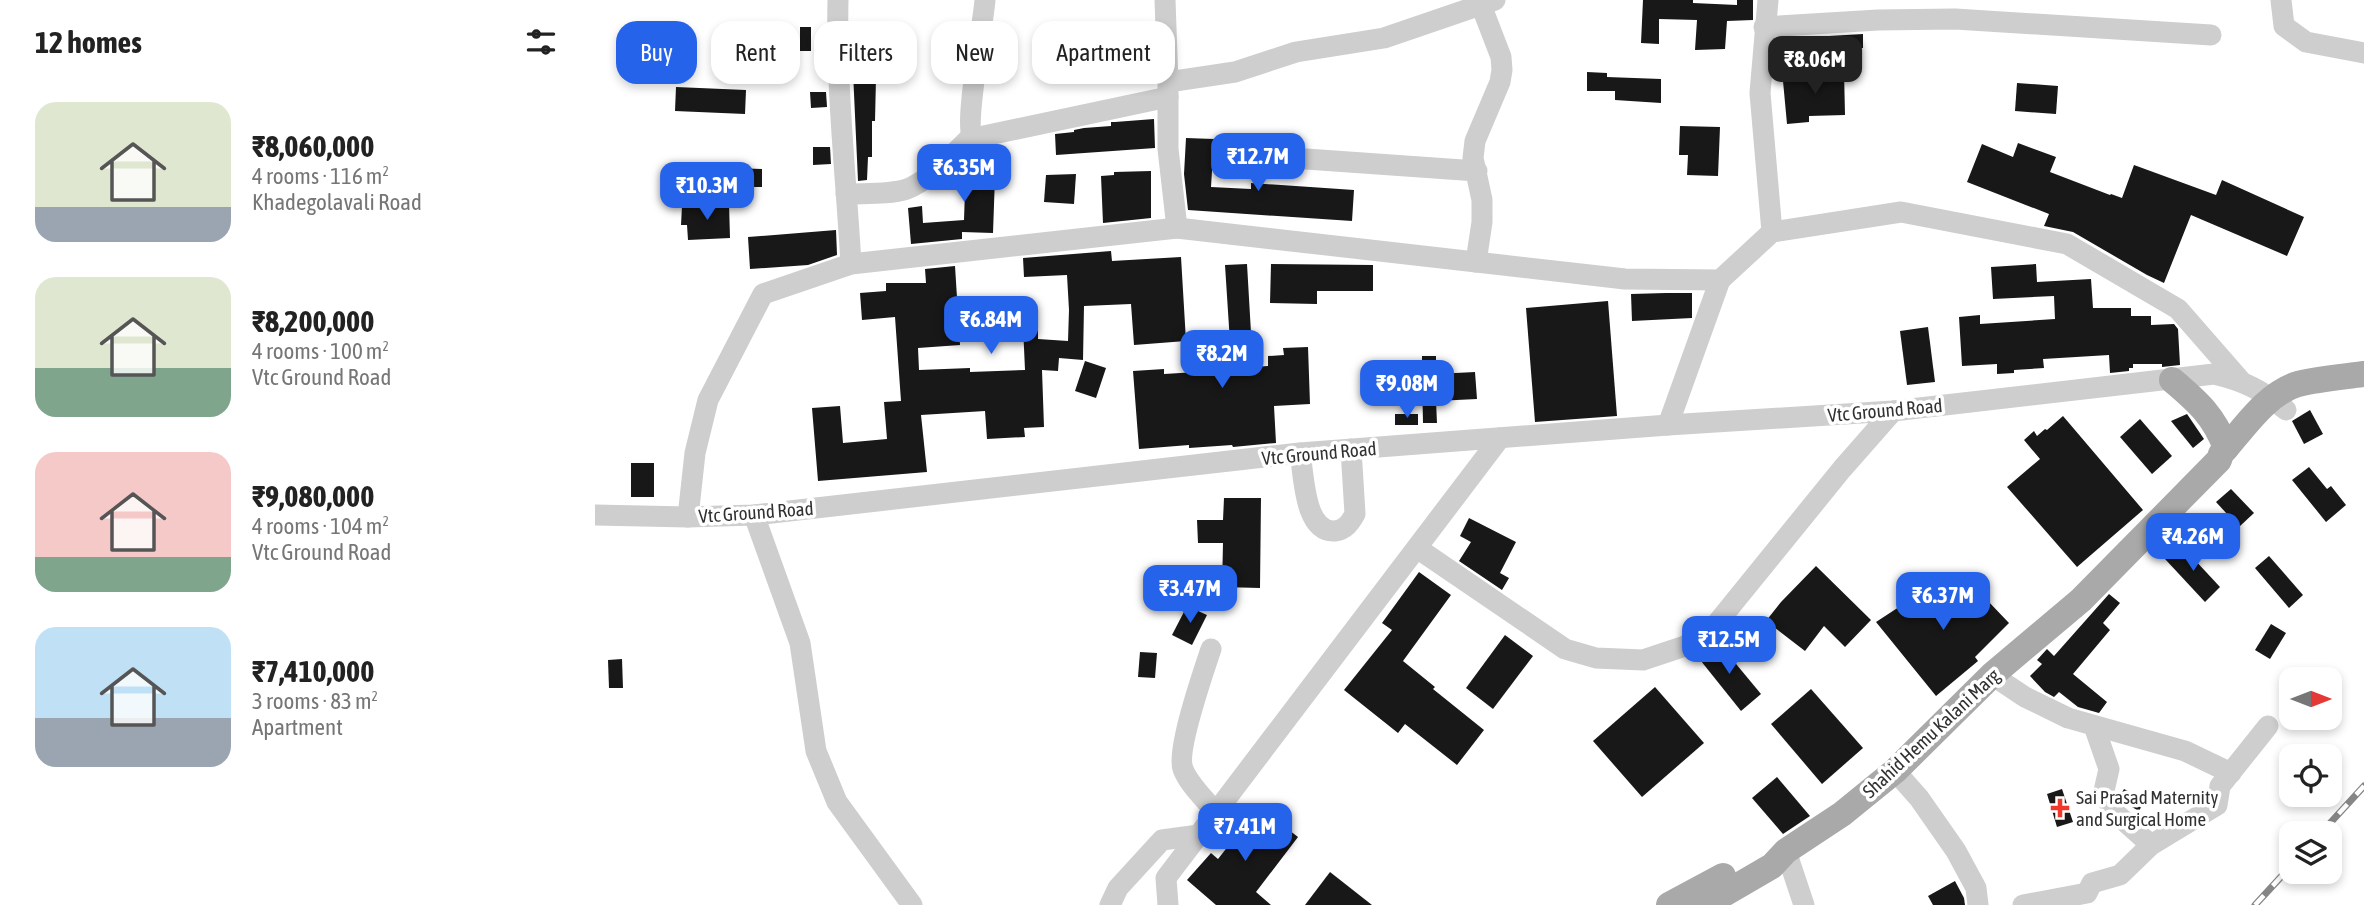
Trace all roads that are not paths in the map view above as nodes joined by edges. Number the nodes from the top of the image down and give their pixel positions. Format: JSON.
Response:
{"nodes":[{"id":1,"x":838,"y":0,"type":"edge"},
{"id":2,"x":985,"y":0,"type":"edge"},
{"id":3,"x":1165,"y":0,"type":"edge"},
{"id":4,"x":1768,"y":0,"type":"edge"},
{"id":5,"x":2281,"y":0,"type":"edge"},
{"id":6,"x":1488,"y":2,"type":"edge"},
{"id":7,"x":1764,"y":27,"type":"junction"},
{"id":8,"x":2211,"y":35,"type":"dead end"},
{"id":9,"x":2364,"y":54,"type":"edge"},
{"id":10,"x":1168,"y":89,"type":"junction"},
{"id":11,"x":972,"y":136,"type":"junction"},
{"id":12,"x":1305,"y":159,"type":"dead end"},
{"id":13,"x":1477,"y":171,"type":"junction"},
{"id":14,"x":846,"y":194,"type":"junction"},
{"id":15,"x":1177,"y":228,"type":"junction"},
{"id":16,"x":1772,"y":232,"type":"junction"},
{"id":17,"x":1476,"y":262,"type":"junction"},
{"id":18,"x":851,"y":264,"type":"junction"},
{"id":19,"x":1720,"y":280,"type":"junction"},
{"id":20,"x":2364,"y":374,"type":"edge"},
{"id":21,"x":2172,"y":380,"type":"junction"},
{"id":22,"x":2240,"y":380,"type":"junction"},
{"id":23,"x":2364,"y":388,"type":"edge"},
{"id":24,"x":2279,"y":405,"type":"junction"},
{"id":25,"x":1893,"y":411,"type":"junction"},
{"id":26,"x":1668,"y":425,"type":"junction"},
{"id":27,"x":1500,"y":438,"type":"junction"},
{"id":28,"x":1351,"y":449,"type":"junction"},
{"id":29,"x":1300,"y":453,"type":"junction"},
{"id":30,"x":2223,"y":454,"type":"junction"},
{"id":31,"x":595,"y":515,"type":"edge"},
{"id":32,"x":754,"y":515,"type":"junction"},
{"id":33,"x":688,"y":517,"type":"junction"},
{"id":34,"x":1417,"y":548,"type":"junction"},
{"id":35,"x":1211,"y":649,"type":"dead end"},
{"id":36,"x":1992,"y":675,"type":"junction"},
{"id":37,"x":2094,"y":726,"type":"junction"},
{"id":38,"x":2268,"y":726,"type":"dead end"},
{"id":39,"x":1895,"y":771,"type":"junction"},
{"id":40,"x":2231,"y":773,"type":"junction"},
{"id":41,"x":1216,"y":813,"type":"junction"},
{"id":42,"x":1199,"y":835,"type":"junction"},
{"id":43,"x":2151,"y":845,"type":"junction"},
{"id":44,"x":1786,"y":851,"type":"junction"},
{"id":45,"x":912,"y":905,"type":"edge"},
{"id":46,"x":1110,"y":905,"type":"edge"},
{"id":47,"x":1168,"y":905,"type":"edge"},
{"id":48,"x":1669,"y":905,"type":"edge"},
{"id":49,"x":1706,"y":905,"type":"edge"},
{"id":50,"x":1804,"y":905,"type":"edge"},
{"id":51,"x":1978,"y":905,"type":"edge"},
{"id":52,"x":2023,"y":905,"type":"edge"}],
"edges":[{"from":1,"to":14,"type":"street"},
{"from":2,"to":11,"type":"street"},
{"from":3,"to":10,"type":"street"},
{"from":4,"to":7,"type":"street"},
{"from":5,"to":9,"type":"street"},
{"from":6,"to":10,"type":"street"},
{"from":6,"to":13,"type":"street"},
{"from":7,"to":8,"type":"street"},
{"from":7,"to":16,"type":"street"},
{"from":10,"to":11,"type":"street"},
{"from":10,"to":15,"type":"street"},
{"from":11,"to":14,"type":"street"},
{"from":12,"to":13,"type":"street"},
{"from":13,"to":17,"type":"street"},
{"from":14,"to":18,"type":"street"},
{"from":15,"to":17,"type":"street"},
{"from":15,"to":18,"type":"street"},
{"from":16,"to":19,"type":"street"},
{"from":16,"to":22,"type":"street"},
{"from":17,"to":19,"type":"street"},
{"from":18,"to":33,"type":"street"},
{"from":19,"to":26,"type":"street"},
{"from":20,"to":24,"type":"main road"},
{"from":21,"to":22,"type":"street","name":"Vtc Ground Road"},
{"from":21,"to":25,"type":"street","name":"Vtc Ground Road"},
{"from":21,"to":30,"type":"main road"},
{"from":22,"to":24,"type":"street","name":"Vtc Ground Road"},
{"from":23,"to":24,"type":"main road"},
{"from":24,"to":30,"type":"main road","name":"Shahid Hemu Kalani Marg"},
{"from":25,"to":26,"type":"street","name":"Vtc Ground Road"},
{"from":25,"to":34,"type":"street"},
{"from":26,"to":27,"type":"street","name":"Vtc Ground Road"},
{"from":27,"to":28,"type":"street","name":"Vtc Ground Road"},
{"from":27,"to":34,"type":"street"},
{"from":28,"to":29,"type":"street","name":"Vtc Ground Road"},
{"from":28,"to":29,"type":"street"},
{"from":29,"to":32,"type":"street","name":"Vtc Ground Road"},
{"from":30,"to":36,"type":"main road","name":"Shahid Hemu Kalani Marg"},
{"from":31,"to":33,"type":"street","name":"Vtc Ground Road"},
{"from":32,"to":33,"type":"street","name":"Vtc Ground Road"},
{"from":32,"to":45,"type":"street"},
{"from":34,"to":41,"type":"street"},
{"from":35,"to":41,"type":"street"},
{"from":36,"to":37,"type":"street"},
{"from":36,"to":39,"type":"main road","name":"Shahid Hemu Kalani Marg"},
{"from":37,"to":40,"type":"street"},
{"from":37,"to":43,"type":"street"},
{"from":38,"to":40,"type":"street"},
{"from":39,"to":44,"type":"main road","name":"Shahid Hemu Kalani Marg"},
{"from":39,"to":51,"type":"street"},
{"from":40,"to":43,"type":"street"},
{"from":41,"to":42,"type":"street"},
{"from":42,"to":46,"type":"street"},
{"from":42,"to":47,"type":"street"},
{"from":43,"to":52,"type":"street"},
{"from":44,"to":48,"type":"main road","name":"Shahid Hemu Kalani Marg"},
{"from":44,"to":49,"type":"main road","name":"Shahid Hemu Kalani Marg"},
{"from":44,"to":50,"type":"street"}]}
